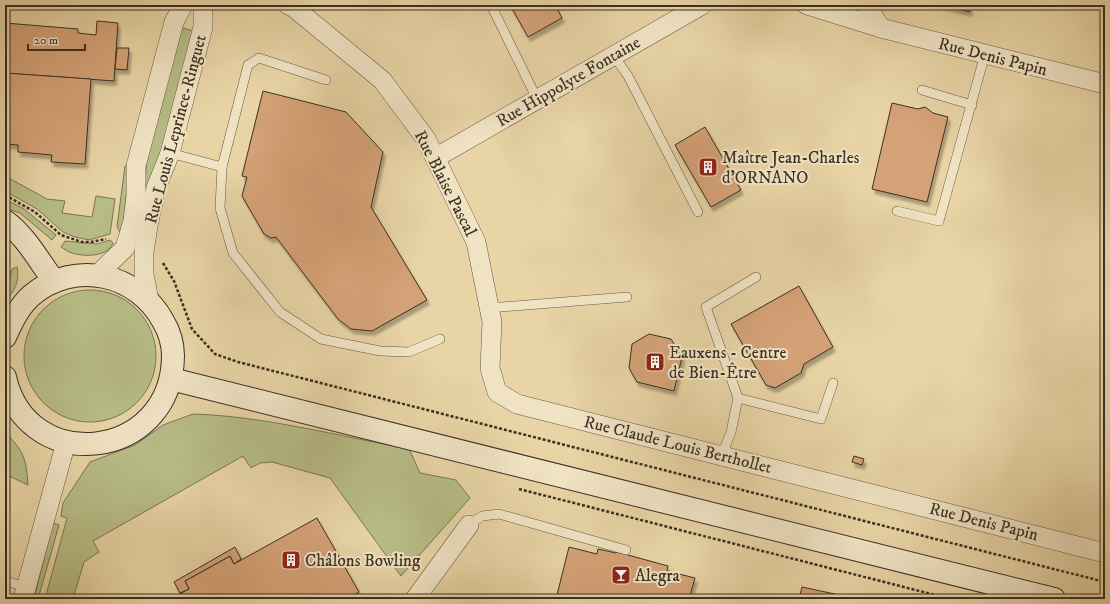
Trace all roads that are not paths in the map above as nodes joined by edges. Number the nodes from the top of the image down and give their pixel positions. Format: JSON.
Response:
{"nodes":[{"id":1,"x":183,"y":5,"type":"edge"},
{"id":2,"x":203,"y":5,"type":"edge"},
{"id":3,"x":491,"y":5,"type":"edge"},
{"id":4,"x":702,"y":5,"type":"edge"},
{"id":5,"x":807,"y":5,"type":"edge"},
{"id":6,"x":866,"y":5,"type":"edge"},
{"id":7,"x":292,"y":6,"type":"edge"},
{"id":8,"x":881,"y":28,"type":"junction"},
{"id":9,"x":985,"y":54,"type":"junction"},
{"id":10,"x":614,"y":56,"type":"junction"},
{"id":11,"x":326,"y":80,"type":"dead end"},
{"id":12,"x":1105,"y":84,"type":"edge"},
{"id":13,"x":922,"y":90,"type":"dead end"},
{"id":14,"x":537,"y":100,"type":"junction"},
{"id":15,"x":972,"y":105,"type":"junction"},
{"id":16,"x":170,"y":153,"type":"junction"},
{"id":17,"x":435,"y":158,"type":"junction"},
{"id":18,"x":222,"y":167,"type":"junction"},
{"id":19,"x":897,"y":211,"type":"dead end"},
{"id":20,"x":698,"y":212,"type":"dead end"},
{"id":21,"x":5,"y":221,"type":"edge"},
{"id":22,"x":97,"y":275,"type":"junction"},
{"id":23,"x":756,"y":277,"type":"dead end"},
{"id":24,"x":54,"y":281,"type":"junction"},
{"id":25,"x":627,"y":297,"type":"dead end"},
{"id":26,"x":149,"y":301,"type":"junction"},
{"id":27,"x":489,"y":308,"type":"junction"},
{"id":28,"x":5,"y":337,"type":"edge"},
{"id":29,"x":440,"y":339,"type":"dead end"},
{"id":30,"x":5,"y":377,"type":"edge"},
{"id":31,"x":171,"y":379,"type":"junction"},
{"id":32,"x":833,"y":383,"type":"dead end"},
{"id":33,"x":497,"y":392,"type":"joint"},
{"id":34,"x":738,"y":398,"type":"junction"},
{"id":35,"x":66,"y":442,"type":"junction"},
{"id":36,"x":722,"y":455,"type":"junction"},
{"id":37,"x":863,"y":490,"type":"joint"},
{"id":38,"x":469,"y":525,"type":"joint"},
{"id":39,"x":626,"y":550,"type":"dead end"},
{"id":40,"x":1105,"y":553,"type":"edge"},
{"id":41,"x":5,"y":581,"type":"edge"},
{"id":42,"x":25,"y":593,"type":"edge"},
{"id":43,"x":415,"y":599,"type":"edge"},
{"id":44,"x":1054,"y":599,"type":"edge"}],
"edges":[{"from":1,"to":22,"type":"street","name":"Rue Louis Leprince-Ringuet"},
{"from":2,"to":16,"type":"street","name":"Rue Louis Leprince-Ringuet"},
{"from":3,"to":14,"type":"lane"},
{"from":4,"to":10,"type":"street","name":"Rue Hippolyte Fontaine"},
{"from":5,"to":8,"type":"street","name":"Rue Denis Papin"},
{"from":6,"to":8,"type":"street"},
{"from":7,"to":17,"type":"street","name":"Rue Blaise Pascal"},
{"from":8,"to":9,"type":"street","name":"Rue Denis Papin"},
{"from":9,"to":12,"type":"street","name":"Rue Denis Papin"},
{"from":9,"to":15,"type":"lane"},
{"from":10,"to":14,"type":"street","name":"Rue Hippolyte Fontaine"},
{"from":10,"to":20,"type":"lane"},
{"from":11,"to":18,"type":"lane"},
{"from":13,"to":15,"type":"lane"},
{"from":14,"to":17,"type":"street","name":"Rue Hippolyte Fontaine"},
{"from":15,"to":19,"type":"lane"},
{"from":16,"to":18,"type":"lane"},
{"from":16,"to":26,"type":"street","name":"Rue Louis Leprince-Ringuet"},
{"from":17,"to":27,"type":"street","name":"Rue Blaise Pascal"},
{"from":18,"to":29,"type":"lane"},
{"from":21,"to":24,"type":"main road"},
{"from":22,"to":24,"type":"main road"},
{"from":22,"to":26,"type":"main road"},
{"from":23,"to":34,"type":"lane"},
{"from":24,"to":28,"type":"main road"},
{"from":25,"to":27,"type":"lane"},
{"from":26,"to":31,"type":"main road"},
{"from":27,"to":33,"type":"street","name":"Rue Blaise Pascal"},
{"from":30,"to":35,"type":"main road"},
{"from":31,"to":35,"type":"main road"},
{"from":31,"to":44,"type":"main road"},
{"from":32,"to":34,"type":"lane"},
{"from":33,"to":36,"type":"street","name":"Rue Claude Louis Berthollet"},
{"from":34,"to":36,"type":"lane"},
{"from":35,"to":42,"type":"street"},
{"from":36,"to":37,"type":"street","name":"Rue Claude Louis Berthollet"},
{"from":37,"to":40,"type":"street","name":"Rue Denis Papin"},
{"from":38,"to":39,"type":"lane"},
{"from":38,"to":43,"type":"street"},
{"from":41,"to":42,"type":"lane"}]}
